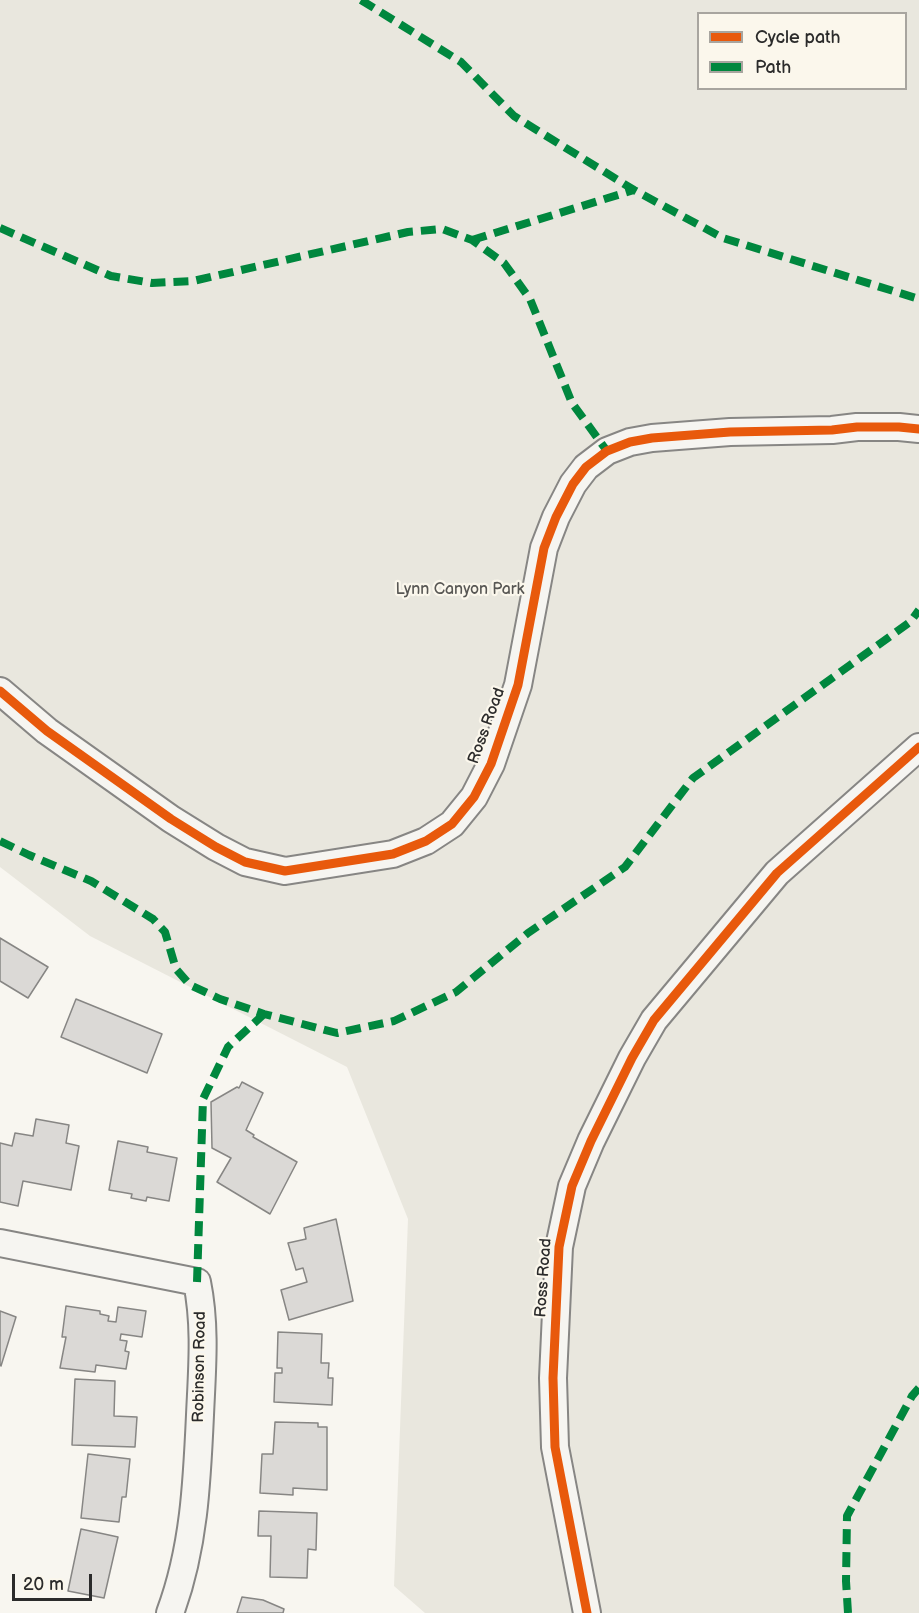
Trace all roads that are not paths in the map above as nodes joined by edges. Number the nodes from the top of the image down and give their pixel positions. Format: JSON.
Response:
{"nodes":[{"id":1,"x":919,"y":429,"type":"edge"},
{"id":2,"x":0,"y":691,"type":"edge"},
{"id":3,"x":919,"y":747,"type":"edge"},
{"id":4,"x":0,"y":1243,"type":"edge"},
{"id":5,"x":170,"y":1613,"type":"edge"},
{"id":6,"x":587,"y":1613,"type":"edge"}],
"edges":[{"from":1,"to":2,"type":"street","name":"Ross Road"},
{"from":3,"to":6,"type":"street","name":"Ross Road"},
{"from":4,"to":5,"type":"street","name":"Robinson Road"}]}
